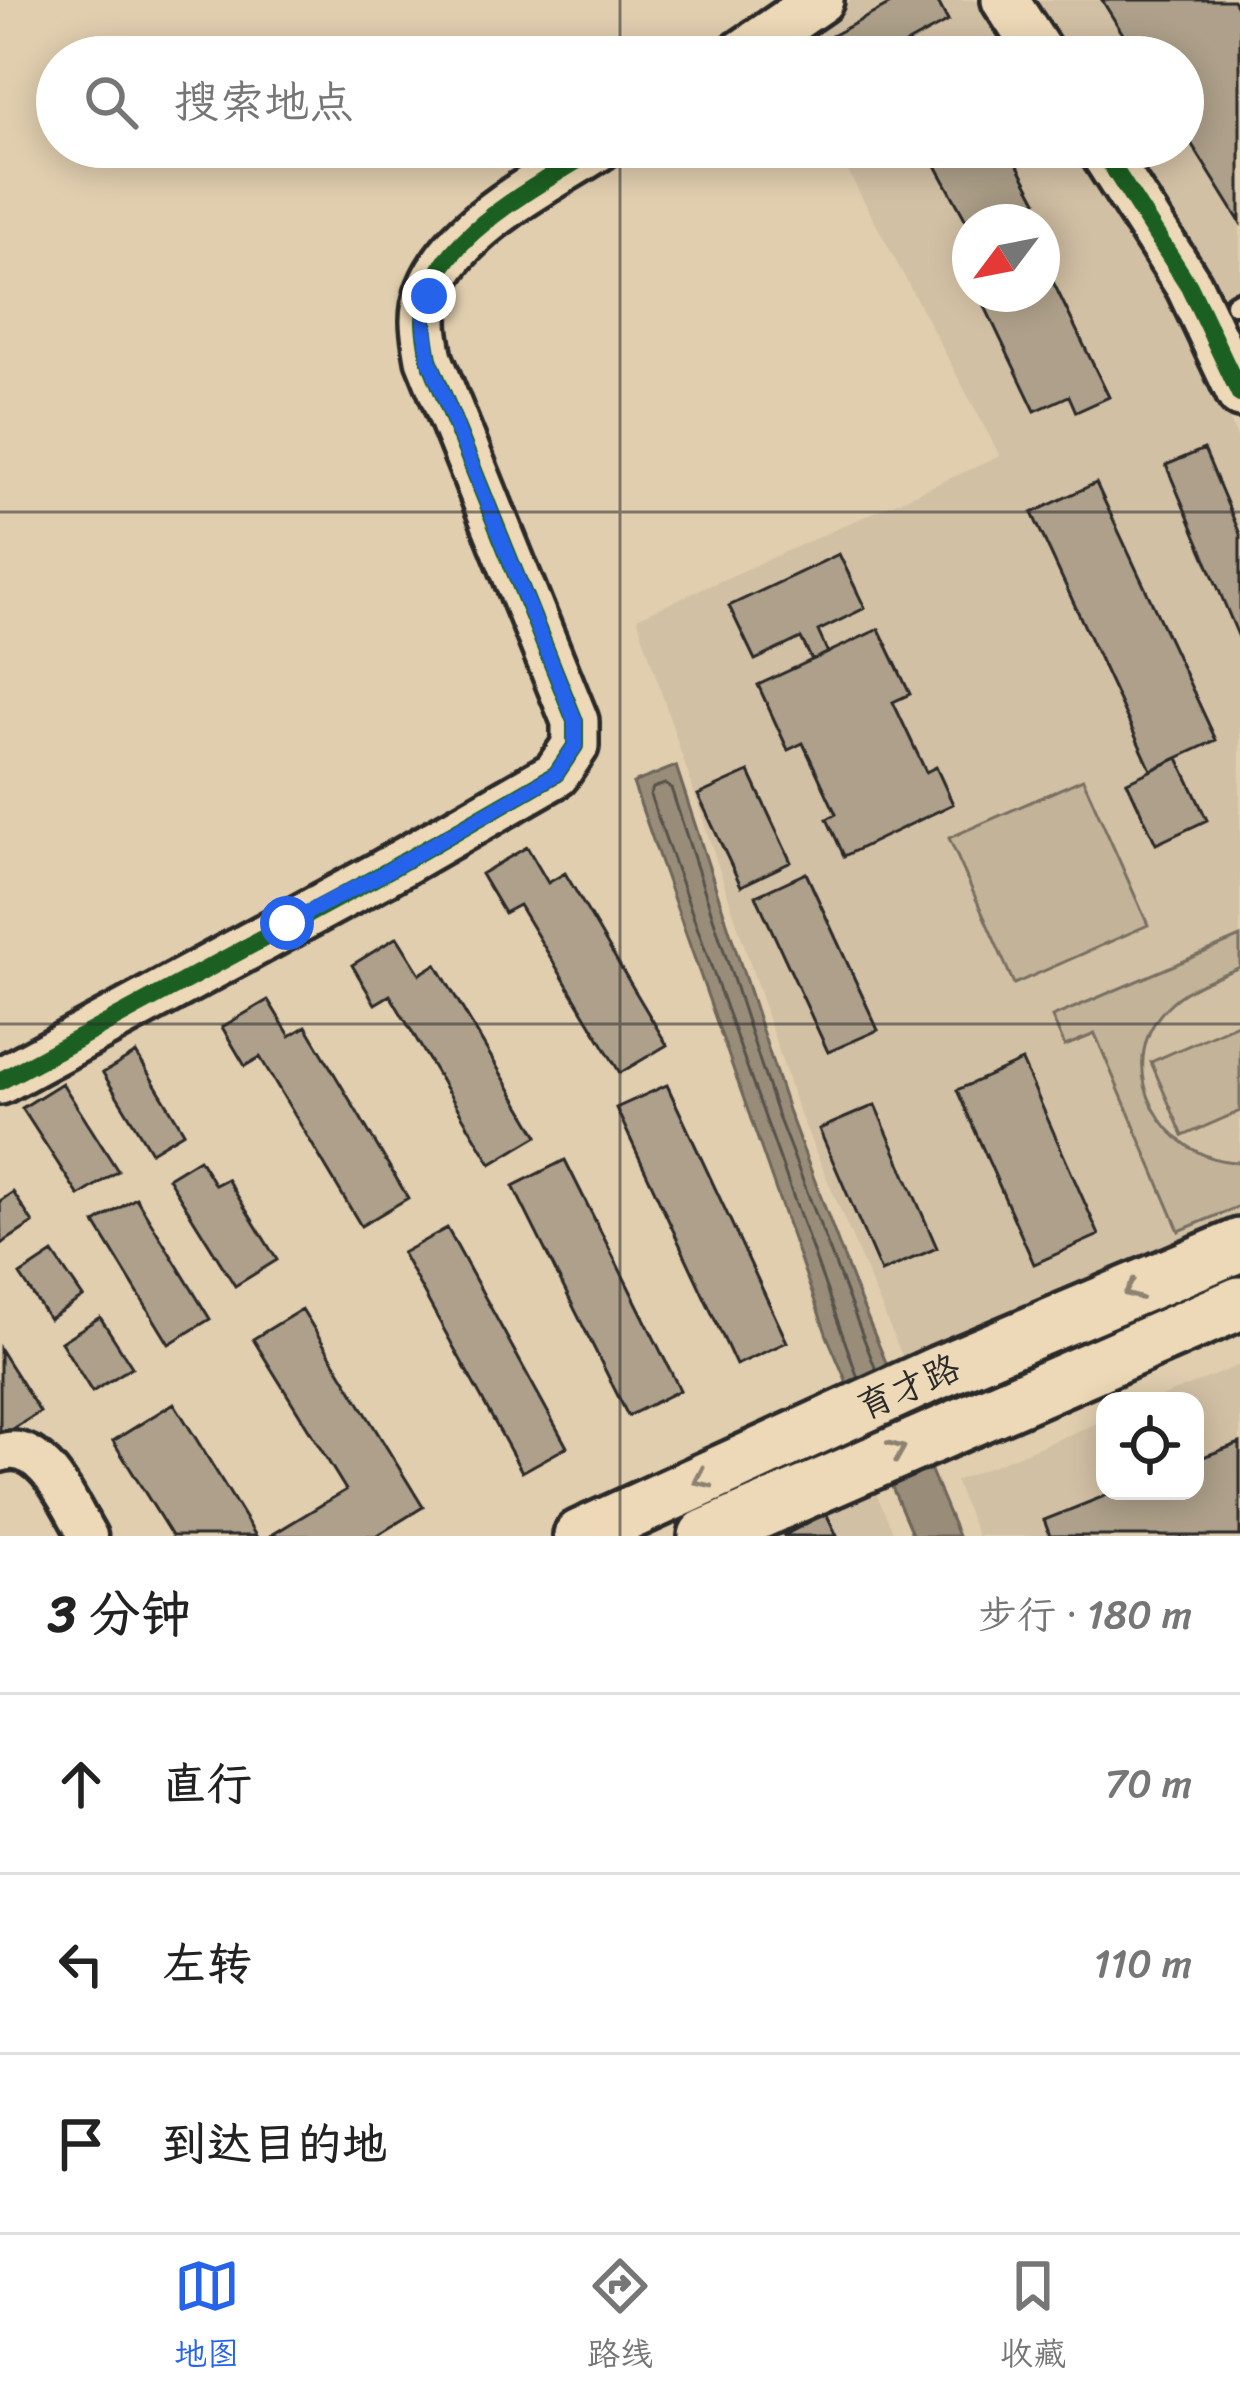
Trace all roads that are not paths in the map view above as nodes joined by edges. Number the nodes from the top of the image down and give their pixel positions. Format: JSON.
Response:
{"nodes":[{"id":1,"x":820,"y":0,"type":"edge"},
{"id":2,"x":1005,"y":0,"type":"edge"},
{"id":3,"x":768,"y":36,"type":"edge"},
{"id":4,"x":1028,"y":36,"type":"edge"},
{"id":5,"x":568,"y":168,"type":"edge"},
{"id":6,"x":1113,"y":168,"type":"edge"},
{"id":7,"x":1240,"y":394,"type":"edge"},
{"id":8,"x":0,"y":1081,"type":"edge"},
{"id":9,"x":1240,"y":1245,"type":"edge"},
{"id":10,"x":1240,"y":1303,"type":"edge"},
{"id":11,"x":0,"y":1453,"type":"edge"},
{"id":12,"x":88,"y":1536,"type":"edge"},
{"id":13,"x":580,"y":1536,"type":"edge"},
{"id":14,"x":706,"y":1536,"type":"edge"}],
"edges":[{"from":1,"to":3,"type":"street"},
{"from":2,"to":4,"type":"street"},
{"from":5,"to":8,"type":"street"},
{"from":6,"to":7,"type":"street"},
{"from":9,"to":13,"type":"main road","name":"育才路","one_way":true},
{"from":14,"to":10,"type":"main road","name":"育才路","one_way":true},
{"from":11,"to":12,"type":"street"}]}
